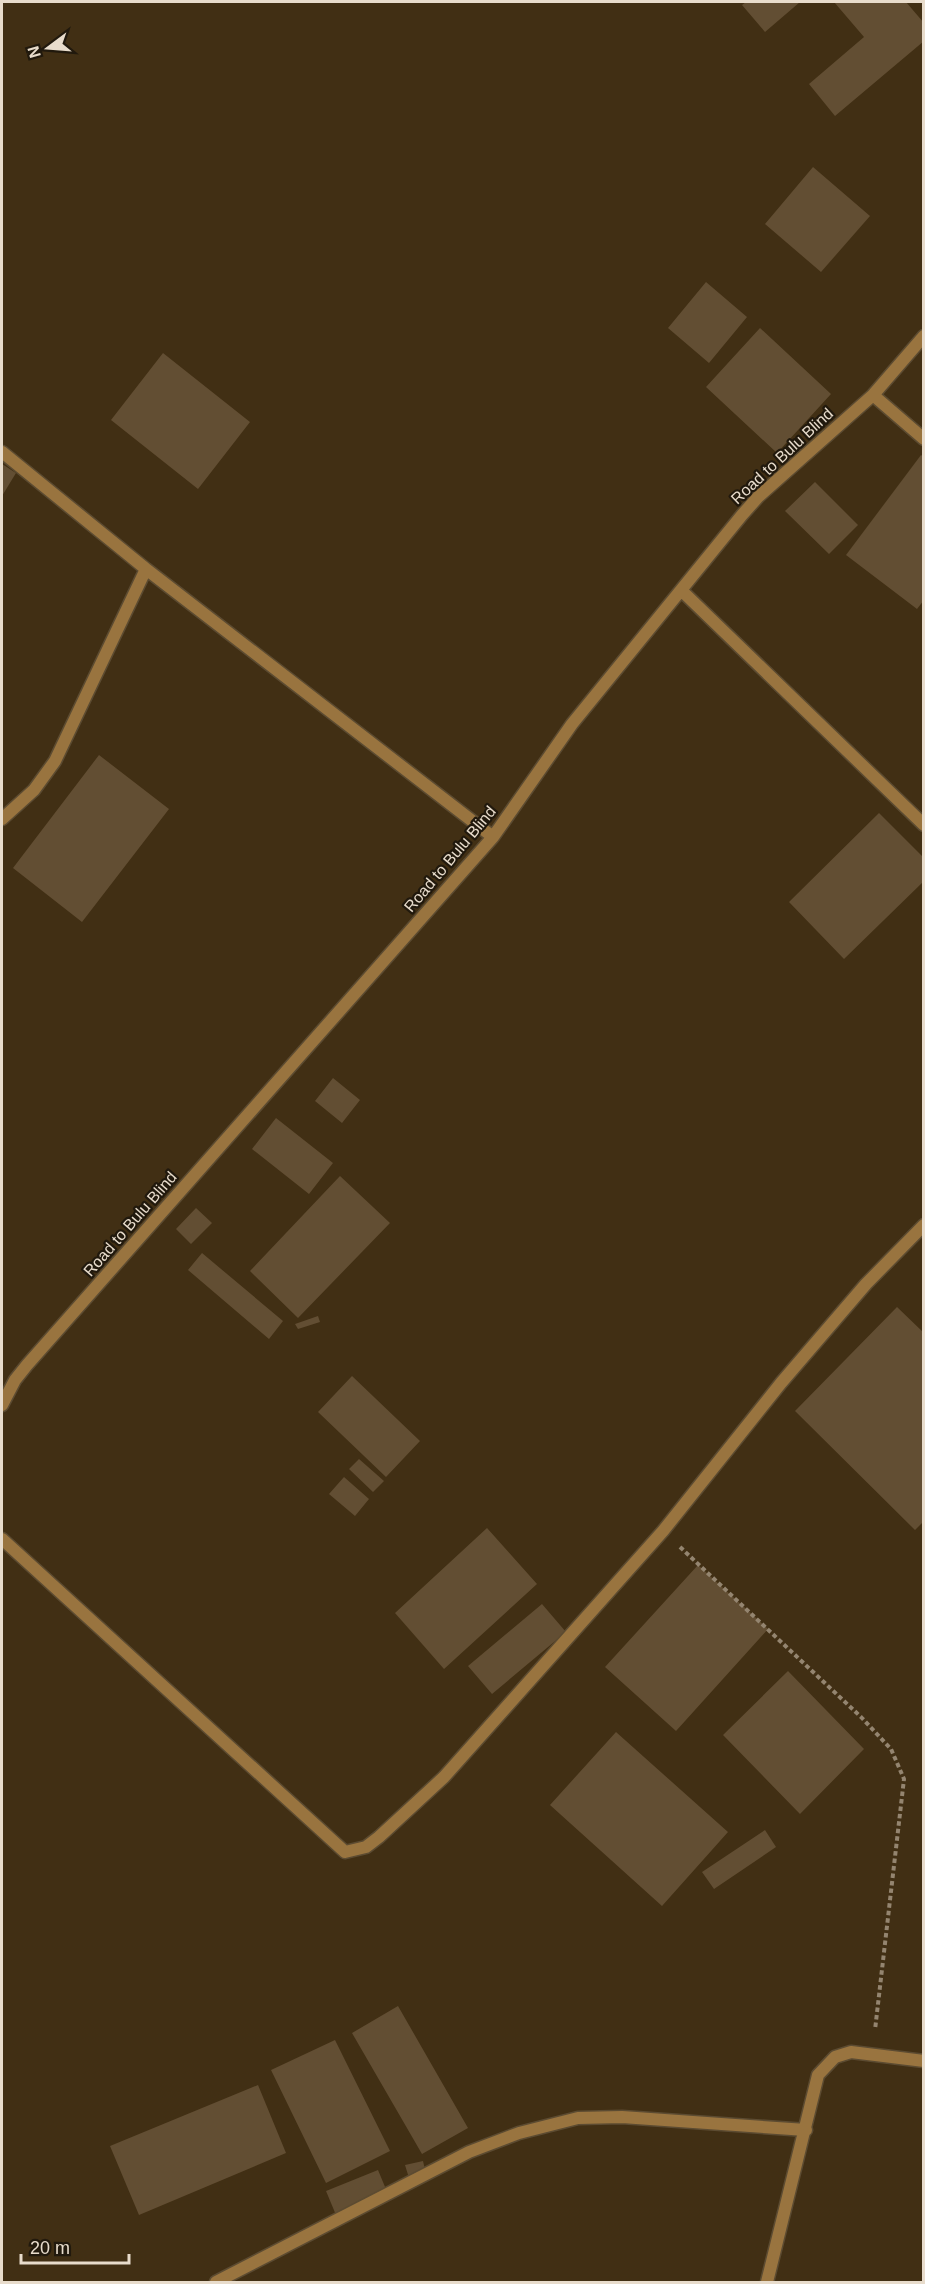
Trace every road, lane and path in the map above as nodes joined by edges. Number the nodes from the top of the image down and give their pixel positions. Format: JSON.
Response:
{"nodes":[{"id":1,"x":924,"y":336,"type":"edge"},
{"id":2,"x":873,"y":395,"type":"junction"},
{"id":3,"x":924,"y":439,"type":"edge"},
{"id":4,"x":2,"y":452,"type":"edge"},
{"id":5,"x":146,"y":569,"type":"junction"},
{"id":6,"x":681,"y":590,"type":"junction"},
{"id":7,"x":2,"y":819,"type":"edge"},
{"id":8,"x":924,"y":825,"type":"edge"},
{"id":9,"x":493,"y":837,"type":"junction"},
{"id":10,"x":924,"y":1225,"type":"edge"},
{"id":11,"x":2,"y":1405,"type":"edge"},
{"id":12,"x":663,"y":1531,"type":"junction"},
{"id":13,"x":2,"y":1539,"type":"edge"},
{"id":14,"x":873,"y":2055,"type":"junction"},
{"id":15,"x":924,"y":2061,"type":"edge"},
{"id":16,"x":806,"y":2130,"type":"junction"},
{"id":17,"x":216,"y":2283,"type":"edge"},
{"id":18,"x":767,"y":2283,"type":"edge"}],
"edges":[{"from":1,"to":2,"type":"street","name":"Road to Bulu Blind"},
{"from":2,"to":3,"type":"street"},
{"from":2,"to":6,"type":"street","name":"Road to Bulu Blind"},
{"from":4,"to":5,"type":"street"},
{"from":5,"to":7,"type":"street"},
{"from":5,"to":9,"type":"street"},
{"from":6,"to":8,"type":"street"},
{"from":6,"to":9,"type":"street","name":"Road to Bulu Blind"},
{"from":9,"to":11,"type":"street","name":"Road to Bulu Blind"},
{"from":10,"to":12,"type":"street"},
{"from":12,"to":13,"type":"street"},
{"from":12,"to":14,"type":"path"},
{"from":14,"to":15,"type":"street"},
{"from":14,"to":16,"type":"street"},
{"from":16,"to":17,"type":"street"},
{"from":16,"to":18,"type":"street"}]}
